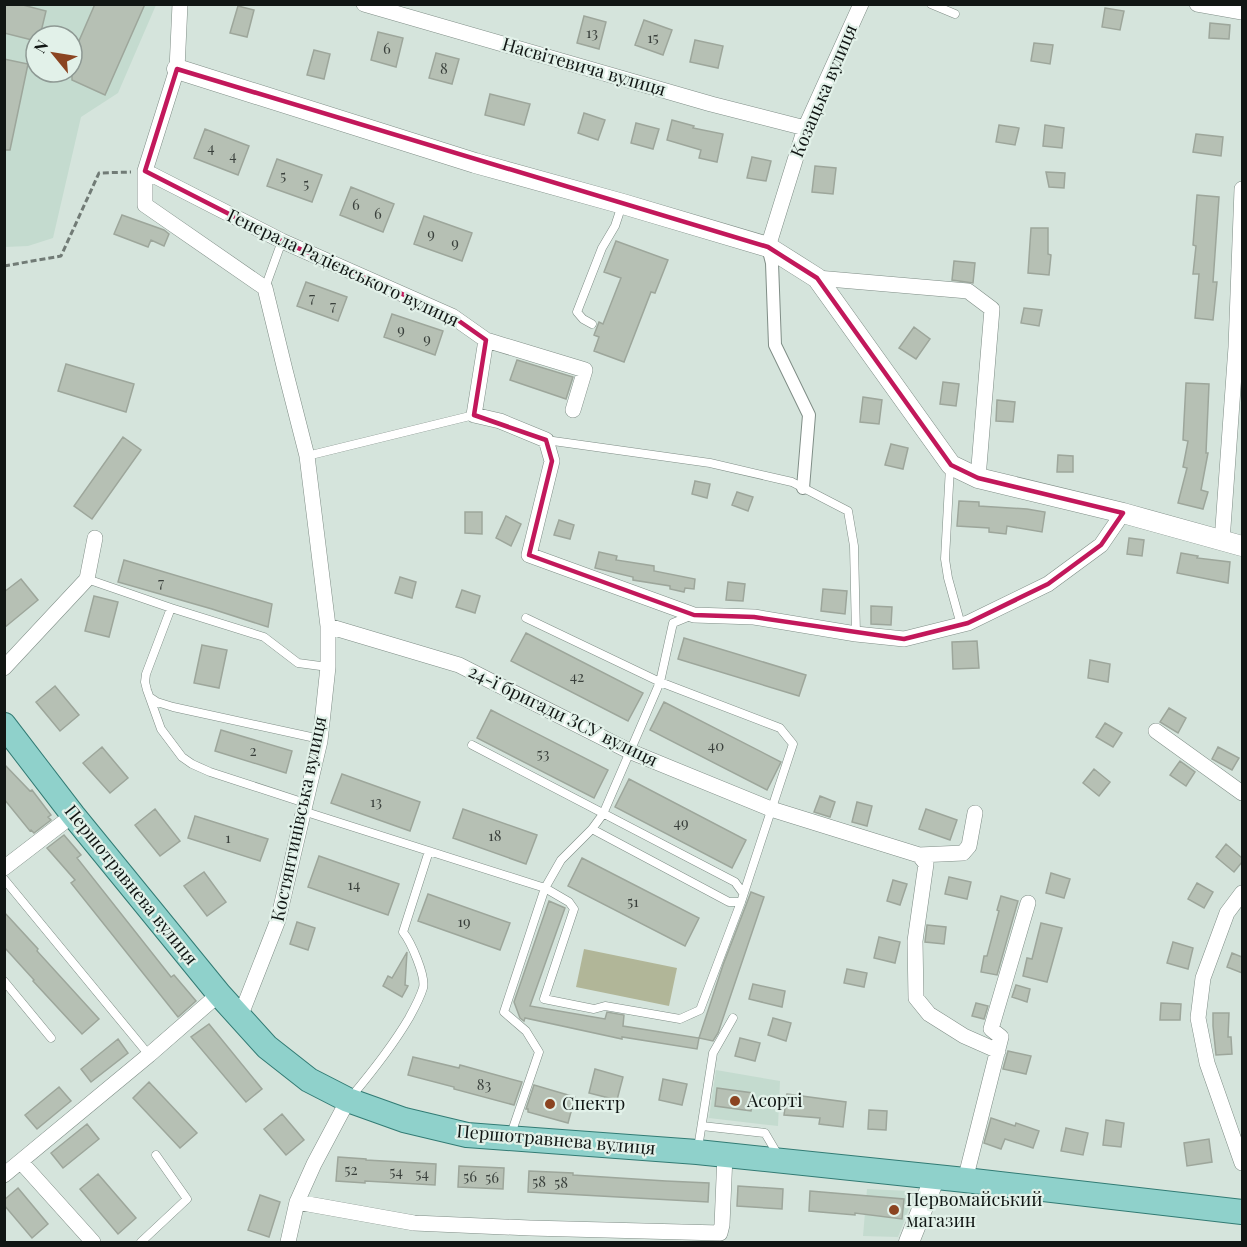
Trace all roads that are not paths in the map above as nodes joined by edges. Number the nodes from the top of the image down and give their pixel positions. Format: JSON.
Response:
{"nodes":[{"id":1,"x":180,"y":4,"type":"edge"},
{"id":2,"x":364,"y":4,"type":"edge"},
{"id":3,"x":861,"y":4,"type":"edge"},
{"id":4,"x":931,"y":4,"type":"edge"},
{"id":5,"x":1197,"y":4,"type":"edge"},
{"id":6,"x":1242,"y":12,"type":"edge"},
{"id":7,"x":955,"y":14,"type":"dead end"},
{"id":8,"x":177,"y":69,"type":"junction"},
{"id":9,"x":805,"y":128,"type":"junction"},
{"id":10,"x":144,"y":171,"type":"junction"},
{"id":11,"x":1242,"y":189,"type":"edge"},
{"id":12,"x":623,"y":204,"type":"junction"},
{"id":13,"x":282,"y":241,"type":"junction"},
{"id":14,"x":768,"y":248,"type":"junction"},
{"id":15,"x":817,"y":278,"type":"junction"},
{"id":16,"x":265,"y":288,"type":"junction"},
{"id":17,"x":592,"y":324,"type":"dead end"},
{"id":18,"x":486,"y":340,"type":"junction"},
{"id":19,"x":1239,"y":347,"type":"edge"},
{"id":20,"x":573,"y":410,"type":"dead end"},
{"id":21,"x":474,"y":415,"type":"junction"},
{"id":22,"x":546,"y":440,"type":"junction"},
{"id":23,"x":308,"y":456,"type":"junction"},
{"id":24,"x":950,"y":463,"type":"junction"},
{"id":25,"x":978,"y":478,"type":"junction"},
{"id":26,"x":803,"y":488,"type":"junction"},
{"id":27,"x":1123,"y":513,"type":"junction"},
{"id":28,"x":95,"y":538,"type":"dead end"},
{"id":29,"x":1222,"y":541,"type":"junction"},
{"id":30,"x":1242,"y":546,"type":"edge"},
{"id":31,"x":87,"y":579,"type":"junction"},
{"id":32,"x":171,"y":608,"type":"junction"},
{"id":33,"x":694,"y":615,"type":"junction"},
{"id":34,"x":526,"y":618,"type":"dead end"},
{"id":35,"x":961,"y":625,"type":"junction"},
{"id":36,"x":328,"y":626,"type":"junction"},
{"id":37,"x":856,"y":634,"type":"junction"},
{"id":38,"x":328,"y":667,"type":"junction"},
{"id":39,"x":4,"y":668,"type":"edge"},
{"id":40,"x":660,"y":682,"type":"junction"},
{"id":41,"x":151,"y":698,"type":"junction"},
{"id":42,"x":4,"y":725,"type":"edge"},
{"id":43,"x":1156,"y":731,"type":"dead end"},
{"id":44,"x":320,"y":739,"type":"junction"},
{"id":45,"x":472,"y":745,"type":"dead end"},
{"id":46,"x":629,"y":751,"type":"junction"},
{"id":47,"x":1242,"y":794,"type":"edge"},
{"id":48,"x":304,"y":807,"type":"junction"},
{"id":49,"x":771,"y":810,"type":"junction"},
{"id":50,"x":975,"y":813,"type":"dead end"},
{"id":51,"x":603,"y":814,"type":"junction"},
{"id":52,"x":74,"y":815,"type":"junction"},
{"id":53,"x":592,"y":829,"type":"junction"},
{"id":54,"x":429,"y":851,"type":"junction"},
{"id":55,"x":919,"y":855,"type":"junction"},
{"id":56,"x":4,"y":868,"type":"edge"},
{"id":57,"x":4,"y":879,"type":"edge"},
{"id":58,"x":545,"y":888,"type":"junction"},
{"id":59,"x":743,"y":892,"type":"junction"},
{"id":60,"x":1242,"y":894,"type":"edge"},
{"id":61,"x":741,"y":902,"type":"junction"},
{"id":62,"x":1028,"y":903,"type":"dead end"},
{"id":63,"x":4,"y":981,"type":"edge"},
{"id":64,"x":219,"y":994,"type":"junction"},
{"id":65,"x":240,"y":1017,"type":"junction"},
{"id":66,"x":733,"y":1018,"type":"dead end"},
{"id":67,"x":51,"y":1038,"type":"dead end"},
{"id":68,"x":998,"y":1051,"type":"junction"},
{"id":69,"x":149,"y":1055,"type":"junction"},
{"id":70,"x":348,"y":1100,"type":"junction"},
{"id":71,"x":702,"y":1126,"type":"junction"},
{"id":72,"x":510,"y":1138,"type":"junction"},
{"id":73,"x":698,"y":1152,"type":"junction"},
{"id":74,"x":156,"y":1155,"type":"dead end"},
{"id":75,"x":725,"y":1155,"type":"junction"},
{"id":76,"x":782,"y":1161,"type":"junction"},
{"id":77,"x":21,"y":1162,"type":"junction"},
{"id":78,"x":1242,"y":1163,"type":"edge"},
{"id":79,"x":4,"y":1175,"type":"edge"},
{"id":80,"x":935,"y":1177,"type":"junction"},
{"id":81,"x":965,"y":1180,"type":"junction"},
{"id":82,"x":297,"y":1202,"type":"junction"},
{"id":83,"x":1242,"y":1212,"type":"edge"},
{"id":84,"x":93,"y":1242,"type":"edge"},
{"id":85,"x":141,"y":1242,"type":"edge"},
{"id":86,"x":288,"y":1242,"type":"edge"},
{"id":87,"x":909,"y":1242,"type":"edge"}],
"edges":[{"from":1,"to":8,"type":"street"},
{"from":2,"to":9,"type":"street","name":"Насвітевича вулиця"},
{"from":3,"to":9,"type":"street","name":"Козацька вулиця"},
{"from":4,"to":7,"type":"lane"},
{"from":5,"to":6,"type":"street"},
{"from":8,"to":10,"type":"street"},
{"from":8,"to":12,"type":"street"},
{"from":9,"to":14,"type":"street","name":"Козацька вулиця"},
{"from":10,"to":13,"type":"street","name":"Генерала Радієвського вулиця"},
{"from":10,"to":16,"type":"street"},
{"from":11,"to":19,"type":"street"},
{"from":12,"to":14,"type":"street"},
{"from":12,"to":17,"type":"lane"},
{"from":13,"to":16,"type":"lane"},
{"from":13,"to":18,"type":"street","name":"Генерала Радієвського вулиця"},
{"from":14,"to":15,"type":"street"},
{"from":14,"to":26,"type":"street"},
{"from":15,"to":24,"type":"street"},
{"from":15,"to":25,"type":"street"},
{"from":16,"to":23,"type":"street","name":"Костянтинівська вулиця"},
{"from":18,"to":20,"type":"street","name":"Генерала Радієвського вулиця"},
{"from":18,"to":21,"type":"street"},
{"from":19,"to":29,"type":"street"},
{"from":21,"to":22,"type":"street"},
{"from":21,"to":23,"type":"lane"},
{"from":22,"to":26,"type":"lane"},
{"from":22,"to":33,"type":"street"},
{"from":23,"to":36,"type":"street","name":"Костянтинівська вулиця"},
{"from":24,"to":25,"type":"street"},
{"from":24,"to":35,"type":"lane"},
{"from":25,"to":27,"type":"street"},
{"from":26,"to":37,"type":"lane"},
{"from":27,"to":29,"type":"street"},
{"from":27,"to":35,"type":"street"},
{"from":28,"to":31,"type":"street"},
{"from":29,"to":30,"type":"street"},
{"from":31,"to":32,"type":"lane"},
{"from":31,"to":39,"type":"street"},
{"from":32,"to":38,"type":"lane"},
{"from":32,"to":41,"type":"lane"},
{"from":33,"to":37,"type":"street"},
{"from":33,"to":40,"type":"lane"},
{"from":34,"to":40,"type":"lane"},
{"from":35,"to":37,"type":"street"},
{"from":36,"to":38,"type":"street","name":"Костянтинівська вулиця"},
{"from":36,"to":46,"type":"street","name":"24-ї бригади ЗСУ вулиця"},
{"from":38,"to":44,"type":"street","name":"Костянтинівська вулиця"},
{"from":40,"to":46,"type":"lane"},
{"from":40,"to":49,"type":"lane"},
{"from":41,"to":44,"type":"lane"},
{"from":41,"to":48,"type":"lane"},
{"from":42,"to":52,"type":"main road","name":"Першотравнева вулиця"},
{"from":43,"to":47,"type":"street"},
{"from":44,"to":48,"type":"street","name":"Костянтинівська вулиця"},
{"from":45,"to":51,"type":"lane"},
{"from":46,"to":49,"type":"street","name":"24-ї бригади ЗСУ вулиця"},
{"from":46,"to":51,"type":"lane"},
{"from":48,"to":54,"type":"lane"},
{"from":48,"to":65,"type":"street","name":"Костянтинівська вулиця"},
{"from":49,"to":55,"type":"street","name":"24-ї бригади ЗСУ вулиця"},
{"from":49,"to":59,"type":"lane"},
{"from":50,"to":55,"type":"street","name":"24-ї бригади ЗСУ вулиця"},
{"from":51,"to":53,"type":"lane"},
{"from":51,"to":59,"type":"lane"},
{"from":52,"to":56,"type":"street"},
{"from":52,"to":64,"type":"main road","name":"Першотравнева вулиця"},
{"from":53,"to":58,"type":"lane"},
{"from":53,"to":61,"type":"lane"},
{"from":54,"to":58,"type":"lane"},
{"from":54,"to":70,"type":"lane"},
{"from":55,"to":68,"type":"street"},
{"from":57,"to":69,"type":"lane"},
{"from":58,"to":61,"type":"lane"},
{"from":58,"to":72,"type":"lane"},
{"from":59,"to":61,"type":"lane"},
{"from":60,"to":78,"type":"street"},
{"from":62,"to":68,"type":"street"},
{"from":63,"to":67,"type":"lane"},
{"from":64,"to":65,"type":"main road","name":"Першотравнева вулиця"},
{"from":64,"to":69,"type":"street"},
{"from":65,"to":70,"type":"main road","name":"Першотравнева вулиця"},
{"from":66,"to":71,"type":"lane"},
{"from":68,"to":81,"type":"street"},
{"from":69,"to":77,"type":"street"},
{"from":70,"to":72,"type":"main road","name":"Першотравнева вулиця"},
{"from":70,"to":82,"type":"street"},
{"from":71,"to":73,"type":"lane"},
{"from":71,"to":76,"type":"lane"},
{"from":72,"to":73,"type":"main road","name":"Першотравнева вулиця"},
{"from":73,"to":75,"type":"main road","name":"Першотравнева вулиця"},
{"from":74,"to":85,"type":"lane"},
{"from":75,"to":76,"type":"main road","name":"Першотравнева вулиця"},
{"from":75,"to":82,"type":"street"},
{"from":76,"to":80,"type":"main road","name":"Першотравнева вулиця"},
{"from":77,"to":79,"type":"street"},
{"from":77,"to":84,"type":"street"},
{"from":80,"to":81,"type":"main road","name":"Першотравнева вулиця"},
{"from":80,"to":87,"type":"street"},
{"from":81,"to":83,"type":"main road","name":"Першотравнева вулиця"},
{"from":82,"to":86,"type":"street"}]}
